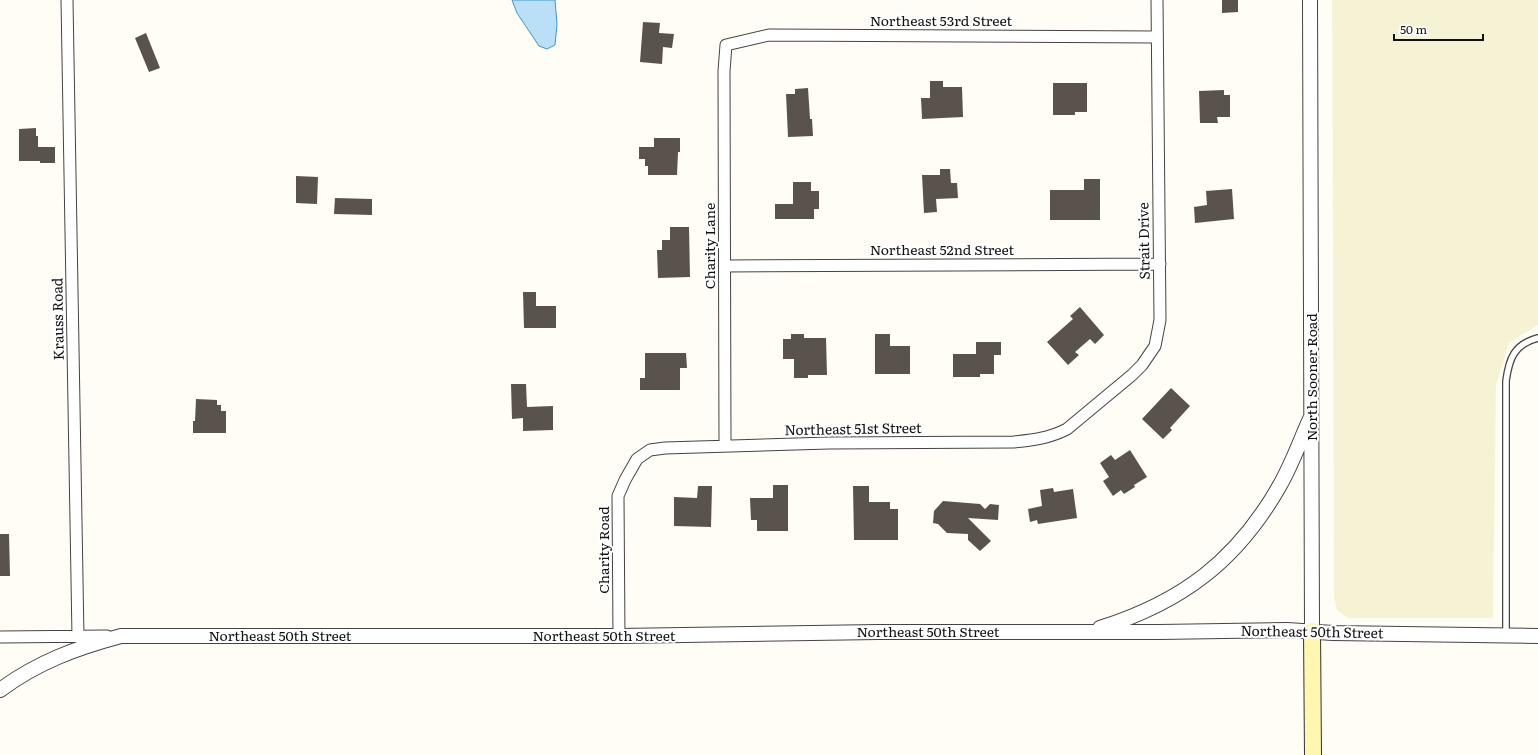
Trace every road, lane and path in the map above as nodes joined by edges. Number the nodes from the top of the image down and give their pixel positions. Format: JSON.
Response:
{"nodes":[{"id":1,"x":67,"y":0,"type":"edge"},
{"id":2,"x":1157,"y":0,"type":"edge"},
{"id":3,"x":1310,"y":0,"type":"edge"},
{"id":4,"x":1157,"y":37,"type":"junction"},
{"id":5,"x":726,"y":45,"type":"joint"},
{"id":6,"x":1160,"y":264,"type":"junction"},
{"id":7,"x":725,"y":266,"type":"junction"},
{"id":8,"x":1538,"y":338,"type":"edge"},
{"id":9,"x":1312,"y":414,"type":"junction"},
{"id":10,"x":1055,"y":436,"type":"joint"},
{"id":11,"x":725,"y":446,"type":"junction"},
{"id":12,"x":650,"y":450,"type":"joint"},
{"id":13,"x":1312,"y":631,"type":"junction"},
{"id":14,"x":1086,"y":633,"type":"junction"},
{"id":15,"x":121,"y":636,"type":"junction"},
{"id":16,"x":619,"y":636,"type":"junction"},
{"id":17,"x":1506,"y":636,"type":"junction"},
{"id":18,"x":1538,"y":636,"type":"edge"},
{"id":19,"x":0,"y":637,"type":"edge"},
{"id":20,"x":78,"y":637,"type":"junction"},
{"id":21,"x":0,"y":690,"type":"edge"},
{"id":22,"x":1313,"y":755,"type":"edge"}],
"edges":[{"from":1,"to":20,"type":"street","name":"Krauss Road"},
{"from":2,"to":4,"type":"street","name":"Strait Drive"},
{"from":3,"to":9,"type":"street","name":"North Sooner Road"},
{"from":4,"to":5,"type":"street","name":"Northeast 53rd Street"},
{"from":4,"to":6,"type":"street","name":"Strait Drive"},
{"from":5,"to":7,"type":"street","name":"Charity Lane"},
{"from":6,"to":7,"type":"street","name":"Northeast 52nd Street"},
{"from":6,"to":10,"type":"street","name":"Strait Drive"},
{"from":7,"to":11,"type":"street","name":"Charity Lane"},
{"from":8,"to":17,"type":"lane"},
{"from":9,"to":13,"type":"street","name":"North Sooner Road"},
{"from":9,"to":14,"type":"street","name":"Northeast 50th Street"},
{"from":10,"to":11,"type":"street","name":"Northeast 51st Street"},
{"from":11,"to":12,"type":"street","name":"Northeast 51st Street"},
{"from":12,"to":16,"type":"street","name":"Charity Road"},
{"from":13,"to":14,"type":"street","name":"Northeast 50th Street"},
{"from":13,"to":17,"type":"street","name":"Northeast 50th Street"},
{"from":13,"to":22,"type":"main road","name":"North Sooner Road"},
{"from":14,"to":16,"type":"street","name":"Northeast 50th Street"},
{"from":15,"to":16,"type":"street","name":"Northeast 50th Street"},
{"from":15,"to":20,"type":"street","name":"Northeast 50th Street"},
{"from":15,"to":21,"type":"street","name":"Northeast 50th Street"},
{"from":17,"to":18,"type":"street","name":"Northeast 50th Street"},
{"from":19,"to":20,"type":"street","name":"Northeast 50th Street"}]}
